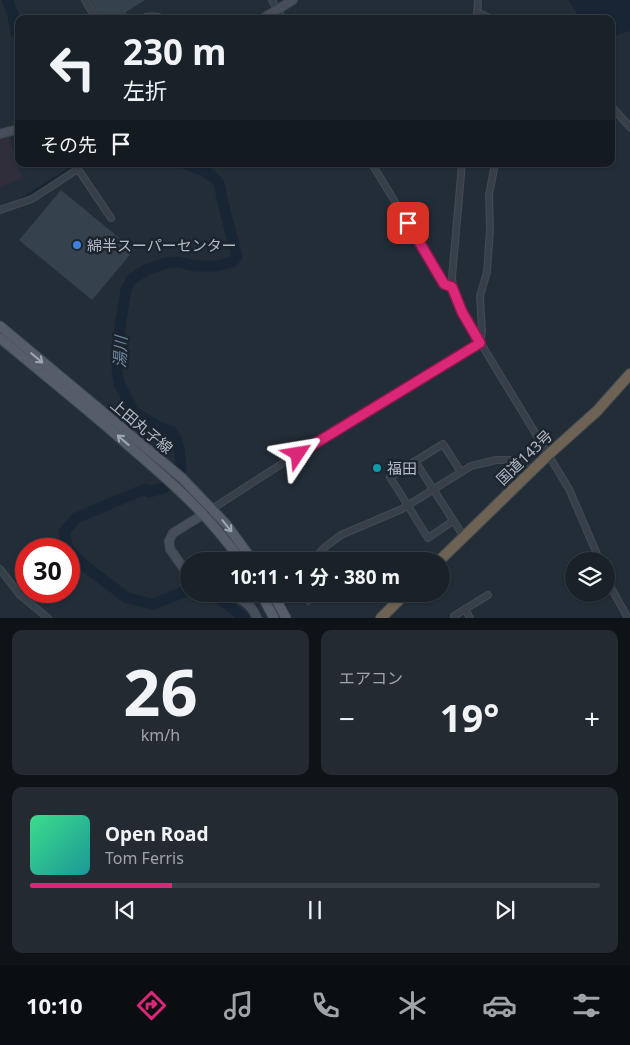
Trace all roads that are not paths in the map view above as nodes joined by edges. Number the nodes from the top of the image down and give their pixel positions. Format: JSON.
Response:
{"nodes":[{"id":1,"x":85,"y":0,"type":"edge"},
{"id":2,"x":272,"y":0,"type":"edge"},
{"id":3,"x":293,"y":0,"type":"edge"},
{"id":4,"x":478,"y":0,"type":"edge"},
{"id":5,"x":278,"y":10,"type":"junction"},
{"id":6,"x":477,"y":12,"type":"junction"},
{"id":7,"x":94,"y":15,"type":"edge"},
{"id":8,"x":269,"y":15,"type":"edge"},
{"id":9,"x":281,"y":15,"type":"edge"},
{"id":10,"x":477,"y":15,"type":"edge"},
{"id":11,"x":483,"y":15,"type":"edge"},
{"id":12,"x":615,"y":110,"type":"edge"},
{"id":13,"x":630,"y":127,"type":"edge"},
{"id":14,"x":15,"y":130,"type":"edge"},
{"id":15,"x":0,"y":134,"type":"edge"},
{"id":16,"x":374,"y":167,"type":"edge"},
{"id":17,"x":462,"y":167,"type":"edge"},
{"id":18,"x":494,"y":167,"type":"edge"},
{"id":19,"x":0,"y":210,"type":"edge"},
{"id":20,"x":111,"y":218,"type":"dead end"},
{"id":21,"x":452,"y":287,"type":"junction"},
{"id":22,"x":0,"y":326,"type":"edge"},
{"id":23,"x":0,"y":338,"type":"edge"},
{"id":24,"x":480,"y":343,"type":"junction"},
{"id":25,"x":630,"y":374,"type":"edge"},
{"id":26,"x":548,"y":454,"type":"junction"},
{"id":27,"x":415,"y":461,"type":"junction"},
{"id":28,"x":532,"y":470,"type":"junction"},
{"id":29,"x":461,"y":472,"type":"junction"},
{"id":30,"x":434,"y":490,"type":"junction"},
{"id":31,"x":407,"y":506,"type":"junction"},
{"id":32,"x":212,"y":509,"type":"junction"},
{"id":33,"x":204,"y":514,"type":"junction"},
{"id":34,"x":453,"y":521,"type":"junction"},
{"id":35,"x":464,"y":537,"type":"junction"},
{"id":36,"x":234,"y":552,"type":"edge"},
{"id":37,"x":246,"y":552,"type":"edge"},
{"id":38,"x":320,"y":552,"type":"edge"},
{"id":39,"x":448,"y":552,"type":"edge"},
{"id":40,"x":596,"y":552,"type":"edge"},
{"id":41,"x":180,"y":563,"type":"edge"},
{"id":42,"x":0,"y":569,"type":"edge"},
{"id":43,"x":15,"y":588,"type":"edge"},
{"id":44,"x":615,"y":595,"type":"edge"},
{"id":45,"x":488,"y":596,"type":"dead end"},
{"id":46,"x":245,"y":602,"type":"edge"},
{"id":47,"x":265,"y":602,"type":"edge"},
{"id":48,"x":397,"y":602,"type":"edge"},
{"id":49,"x":30,"y":603,"type":"edge"},
{"id":50,"x":279,"y":604,"type":"edge"},
{"id":51,"x":465,"y":609,"type":"junction"},
{"id":52,"x":454,"y":616,"type":"dead end"},
{"id":53,"x":48,"y":618,"type":"edge"},
{"id":54,"x":257,"y":618,"type":"edge"},
{"id":55,"x":274,"y":618,"type":"edge"},
{"id":56,"x":286,"y":618,"type":"edge"},
{"id":57,"x":381,"y":618,"type":"edge"},
{"id":58,"x":470,"y":618,"type":"edge"},
{"id":59,"x":628,"y":618,"type":"edge"}],
"edges":[{"from":1,"to":7,"type":"street"},
{"from":2,"to":5,"type":"street"},
{"from":3,"to":5,"type":"street"},
{"from":4,"to":6,"type":"street"},
{"from":5,"to":8,"type":"street"},
{"from":5,"to":9,"type":"street"},
{"from":6,"to":10,"type":"street"},
{"from":6,"to":11,"type":"street"},
{"from":12,"to":13,"type":"street"},
{"from":14,"to":15,"type":"street"},
{"from":16,"to":21,"type":"street"},
{"from":17,"to":21,"type":"street"},
{"from":18,"to":24,"type":"street"},
{"from":19,"to":20,"type":"street"},
{"from":21,"to":24,"type":"street"},
{"from":22,"to":32,"type":"main road","name":"上田丸子線","one_way":true},
{"from":33,"to":23,"type":"main road","name":"上田丸子線","one_way":true},
{"from":24,"to":26,"type":"street"},
{"from":24,"to":32,"type":"street"},
{"from":25,"to":26,"type":"highway","name":"国道143号"},
{"from":26,"to":28,"type":"highway","name":"国道143号"},
{"from":26,"to":40,"type":"street"},
{"from":27,"to":29,"type":"street"},
{"from":27,"to":30,"type":"street"},
{"from":27,"to":31,"type":"street"},
{"from":28,"to":29,"type":"street"},
{"from":28,"to":35,"type":"highway","name":"国道143号"},
{"from":29,"to":30,"type":"street"},
{"from":30,"to":31,"type":"street"},
{"from":30,"to":34,"type":"street"},
{"from":31,"to":34,"type":"street"},
{"from":31,"to":38,"type":"street"},
{"from":32,"to":33,"type":"street"},
{"from":32,"to":37,"type":"main road","name":"上田丸子線","one_way":true},
{"from":33,"to":36,"type":"main road","name":"上田丸子線"},
{"from":33,"to":41,"type":"street"},
{"from":34,"to":35,"type":"street"},
{"from":35,"to":39,"type":"highway","name":"国道143号"},
{"from":42,"to":43,"type":"street"},
{"from":44,"to":59,"type":"street"},
{"from":45,"to":51,"type":"street"},
{"from":46,"to":54,"type":"street"},
{"from":47,"to":55,"type":"main road"},
{"from":48,"to":57,"type":"highway"},
{"from":49,"to":53,"type":"street"},
{"from":50,"to":56,"type":"main road"},
{"from":51,"to":52,"type":"street"},
{"from":51,"to":58,"type":"street"}]}
